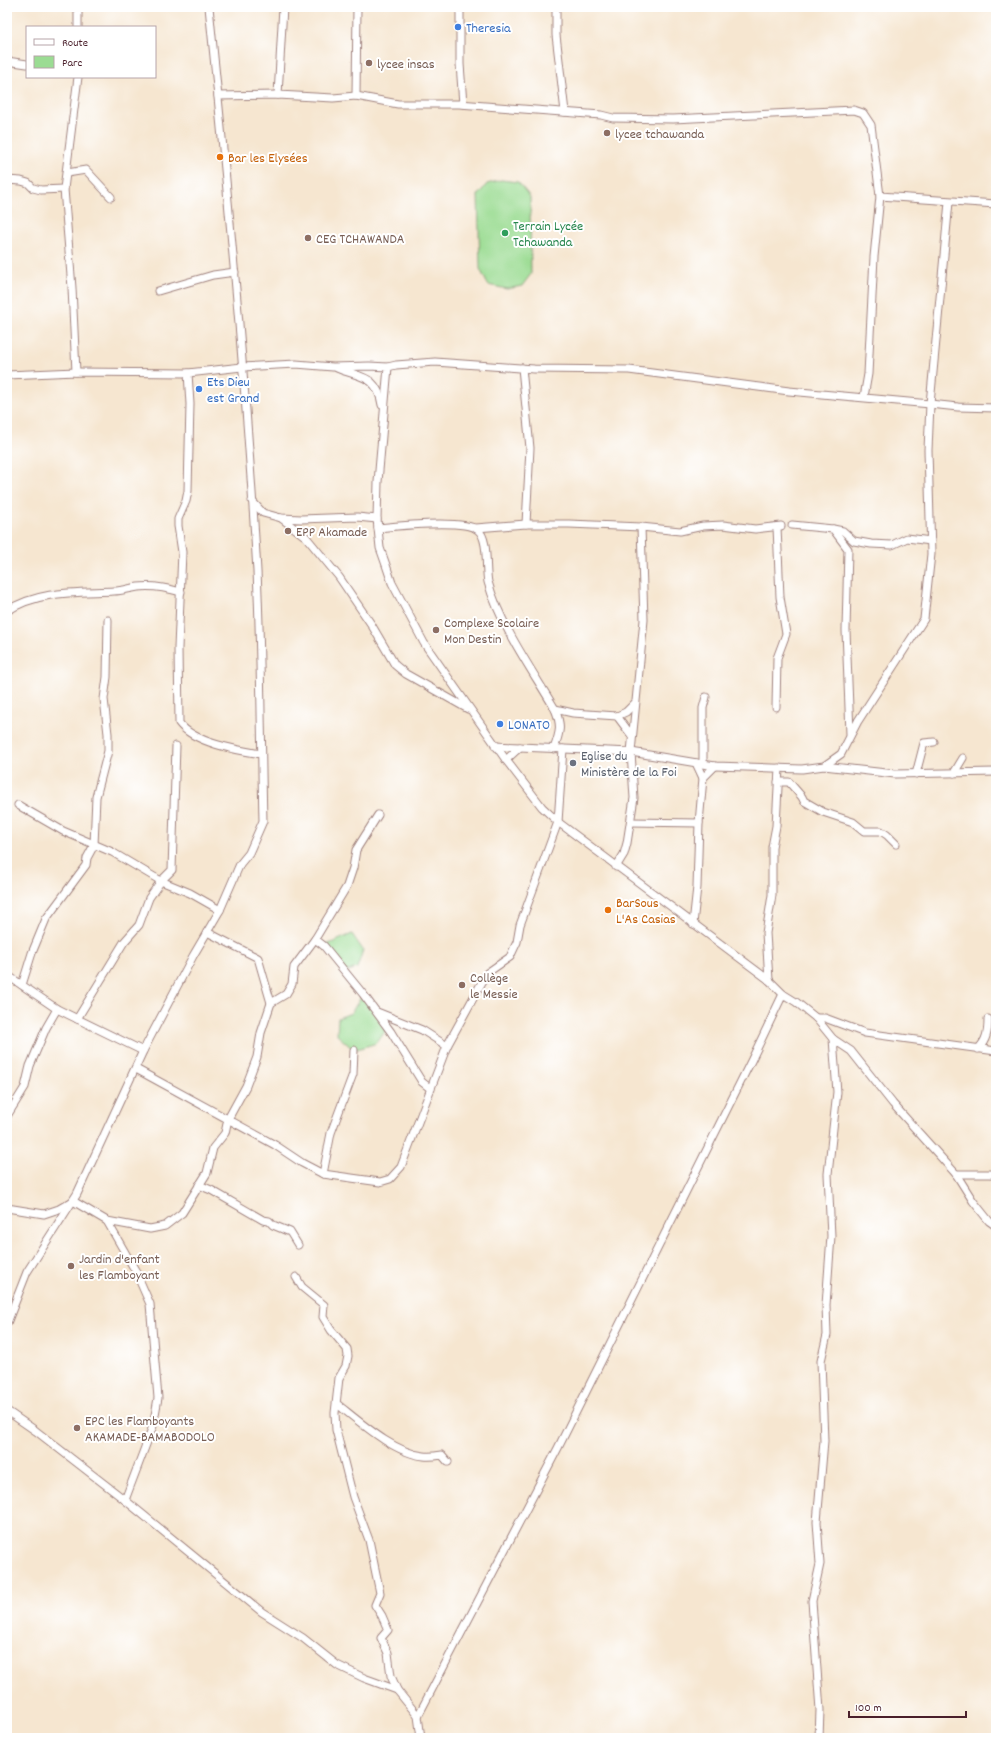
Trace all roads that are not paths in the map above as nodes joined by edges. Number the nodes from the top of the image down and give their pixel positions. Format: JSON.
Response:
{"nodes":[{"id":1,"x":78,"y":7,"type":"edge"},
{"id":2,"x":209,"y":7,"type":"edge"},
{"id":3,"x":283,"y":7,"type":"edge"},
{"id":4,"x":357,"y":7,"type":"edge"},
{"id":5,"x":460,"y":7,"type":"edge"},
{"id":6,"x":556,"y":7,"type":"edge"},
{"id":7,"x":78,"y":26,"type":"edge"},
{"id":8,"x":7,"y":61,"type":"edge"},
{"id":9,"x":26,"y":64,"type":"edge"},
{"id":10,"x":78,"y":78,"type":"edge"},
{"id":11,"x":278,"y":95,"type":"junction"},
{"id":12,"x":218,"y":96,"type":"junction"},
{"id":13,"x":356,"y":96,"type":"junction"},
{"id":14,"x":463,"y":104,"type":"junction"},
{"id":15,"x":565,"y":112,"type":"junction"},
{"id":16,"x":68,"y":173,"type":"junction"},
{"id":17,"x":7,"y":180,"type":"edge"},
{"id":18,"x":64,"y":189,"type":"junction"},
{"id":19,"x":880,"y":196,"type":"junction"},
{"id":20,"x":111,"y":197,"type":"dead end"},
{"id":21,"x":949,"y":202,"type":"junction"},
{"id":22,"x":996,"y":204,"type":"edge"},
{"id":23,"x":235,"y":272,"type":"junction"},
{"id":24,"x":158,"y":291,"type":"dead end"},
{"id":25,"x":242,"y":367,"type":"junction"},
{"id":26,"x":333,"y":367,"type":"junction"},
{"id":27,"x":388,"y":367,"type":"junction"},
{"id":28,"x":522,"y":368,"type":"junction"},
{"id":29,"x":76,"y":372,"type":"junction"},
{"id":30,"x":188,"y":373,"type":"junction"},
{"id":31,"x":7,"y":375,"type":"edge"},
{"id":32,"x":864,"y":397,"type":"junction"},
{"id":33,"x":930,"y":404,"type":"junction"},
{"id":34,"x":996,"y":408,"type":"edge"},
{"id":35,"x":384,"y":413,"type":"junction"},
{"id":36,"x":252,"y":501,"type":"junction"},
{"id":37,"x":281,"y":518,"type":"junction"},
{"id":38,"x":377,"y":519,"type":"junction"},
{"id":39,"x":526,"y":524,"type":"junction"},
{"id":40,"x":792,"y":525,"type":"dead end"},
{"id":41,"x":641,"y":527,"type":"junction"},
{"id":42,"x":378,"y":528,"type":"junction"},
{"id":43,"x":476,"y":528,"type":"junction"},
{"id":44,"x":833,"y":529,"type":"junction"},
{"id":45,"x":931,"y":541,"type":"junction"},
{"id":46,"x":181,"y":592,"type":"junction"},
{"id":47,"x":7,"y":611,"type":"edge"},
{"id":48,"x":108,"y":620,"type":"dead end"},
{"id":49,"x":706,"y":697,"type":"dead end"},
{"id":50,"x":635,"y":702,"type":"junction"},
{"id":51,"x":776,"y":707,"type":"dead end"},
{"id":52,"x":555,"y":708,"type":"junction"},
{"id":53,"x":470,"y":710,"type":"junction"},
{"id":54,"x":617,"y":716,"type":"junction"},
{"id":55,"x":850,"y":735,"type":"junction"},
{"id":56,"x":632,"y":736,"type":"junction"},
{"id":57,"x":934,"y":742,"type":"dead end"},
{"id":58,"x":176,"y":746,"type":"dead end"},
{"id":59,"x":495,"y":746,"type":"junction"},
{"id":60,"x":520,"y":747,"type":"junction"},
{"id":61,"x":554,"y":749,"type":"junction"},
{"id":62,"x":563,"y":749,"type":"junction"},
{"id":63,"x":631,"y":752,"type":"junction"},
{"id":64,"x":261,"y":754,"type":"junction"},
{"id":65,"x":963,"y":758,"type":"dead end"},
{"id":66,"x":506,"y":760,"type":"junction"},
{"id":67,"x":699,"y":763,"type":"junction"},
{"id":68,"x":715,"y":766,"type":"junction"},
{"id":69,"x":824,"y":766,"type":"junction"},
{"id":70,"x":779,"y":768,"type":"junction"},
{"id":71,"x":996,"y":772,"type":"edge"},
{"id":72,"x":954,"y":773,"type":"junction"},
{"id":73,"x":916,"y":774,"type":"junction"},
{"id":74,"x":703,"y":778,"type":"junction"},
{"id":75,"x":778,"y":782,"type":"junction"},
{"id":76,"x":18,"y":805,"type":"dead end"},
{"id":77,"x":378,"y":815,"type":"dead end"},
{"id":78,"x":558,"y":822,"type":"junction"},
{"id":79,"x":631,"y":822,"type":"junction"},
{"id":80,"x":699,"y":823,"type":"junction"},
{"id":81,"x":896,"y":844,"type":"dead end"},
{"id":82,"x":94,"y":845,"type":"junction"},
{"id":83,"x":616,"y":867,"type":"junction"},
{"id":84,"x":161,"y":881,"type":"junction"},
{"id":85,"x":220,"y":910,"type":"junction"},
{"id":86,"x":693,"y":924,"type":"junction"},
{"id":87,"x":207,"y":932,"type":"junction"},
{"id":88,"x":315,"y":939,"type":"junction"},
{"id":89,"x":7,"y":975,"type":"edge"},
{"id":90,"x":769,"y":980,"type":"junction"},
{"id":91,"x":22,"y":984,"type":"junction"},
{"id":92,"x":783,"y":994,"type":"junction"},
{"id":93,"x":271,"y":1003,"type":"junction"},
{"id":94,"x":57,"y":1009,"type":"junction"},
{"id":95,"x":376,"y":1012,"type":"junction"},
{"id":96,"x":816,"y":1018,"type":"junction"},
{"id":97,"x":77,"y":1019,"type":"junction"},
{"id":98,"x":988,"y":1019,"type":"dead end"},
{"id":99,"x":833,"y":1039,"type":"junction"},
{"id":100,"x":447,"y":1046,"type":"junction"},
{"id":101,"x":978,"y":1048,"type":"junction"},
{"id":102,"x":354,"y":1050,"type":"dead end"},
{"id":103,"x":143,"y":1051,"type":"junction"},
{"id":104,"x":996,"y":1051,"type":"edge"},
{"id":105,"x":136,"y":1069,"type":"junction"},
{"id":106,"x":431,"y":1089,"type":"junction"},
{"id":107,"x":7,"y":1116,"type":"edge"},
{"id":108,"x":228,"y":1119,"type":"junction"},
{"id":109,"x":323,"y":1174,"type":"junction"},
{"id":110,"x":956,"y":1174,"type":"junction"},
{"id":111,"x":996,"y":1176,"type":"edge"},
{"id":112,"x":199,"y":1185,"type":"junction"},
{"id":113,"x":73,"y":1201,"type":"junction"},
{"id":114,"x":7,"y":1208,"type":"edge"},
{"id":115,"x":107,"y":1221,"type":"junction"},
{"id":116,"x":996,"y":1226,"type":"edge"},
{"id":117,"x":298,"y":1245,"type":"dead end"},
{"id":118,"x":296,"y":1277,"type":"dead end"},
{"id":119,"x":7,"y":1323,"type":"edge"},
{"id":120,"x":337,"y":1404,"type":"junction"},
{"id":121,"x":7,"y":1411,"type":"edge"},
{"id":122,"x":448,"y":1462,"type":"dead end"},
{"id":123,"x":125,"y":1500,"type":"junction"},
{"id":124,"x":397,"y":1690,"type":"junction"},
{"id":125,"x":418,"y":1716,"type":"junction"},
{"id":126,"x":421,"y":1738,"type":"edge"},
{"id":127,"x":819,"y":1738,"type":"edge"}],
"edges":[{"from":1,"to":7,"type":"street"},
{"from":2,"to":12,"type":"street"},
{"from":3,"to":11,"type":"street"},
{"from":4,"to":13,"type":"street"},
{"from":5,"to":14,"type":"street"},
{"from":6,"to":15,"type":"street"},
{"from":8,"to":9,"type":"street"},
{"from":10,"to":16,"type":"street"},
{"from":11,"to":12,"type":"street"},
{"from":11,"to":13,"type":"street"},
{"from":12,"to":23,"type":"street"},
{"from":13,"to":14,"type":"street"},
{"from":14,"to":15,"type":"street"},
{"from":15,"to":19,"type":"street"},
{"from":16,"to":18,"type":"street"},
{"from":16,"to":20,"type":"street"},
{"from":17,"to":18,"type":"street"},
{"from":18,"to":29,"type":"street"},
{"from":19,"to":21,"type":"street"},
{"from":19,"to":32,"type":"street"},
{"from":21,"to":22,"type":"street"},
{"from":21,"to":33,"type":"street"},
{"from":23,"to":24,"type":"street"},
{"from":23,"to":25,"type":"street"},
{"from":25,"to":26,"type":"street"},
{"from":25,"to":30,"type":"street"},
{"from":25,"to":36,"type":"street"},
{"from":26,"to":27,"type":"street"},
{"from":26,"to":35,"type":"street"},
{"from":27,"to":28,"type":"street"},
{"from":27,"to":35,"type":"street"},
{"from":28,"to":32,"type":"street"},
{"from":28,"to":39,"type":"street"},
{"from":29,"to":30,"type":"street"},
{"from":29,"to":31,"type":"street"},
{"from":30,"to":46,"type":"street"},
{"from":32,"to":33,"type":"street"},
{"from":33,"to":34,"type":"street"},
{"from":33,"to":45,"type":"street"},
{"from":35,"to":38,"type":"street"},
{"from":36,"to":37,"type":"street"},
{"from":36,"to":64,"type":"street"},
{"from":37,"to":38,"type":"street"},
{"from":37,"to":53,"type":"street"},
{"from":38,"to":42,"type":"street"},
{"from":39,"to":41,"type":"street"},
{"from":39,"to":43,"type":"street"},
{"from":40,"to":44,"type":"street"},
{"from":41,"to":50,"type":"street"},
{"from":41,"to":51,"type":"street"},
{"from":42,"to":43,"type":"street"},
{"from":42,"to":53,"type":"street"},
{"from":43,"to":52,"type":"street"},
{"from":44,"to":45,"type":"street"},
{"from":44,"to":55,"type":"street"},
{"from":45,"to":55,"type":"street"},
{"from":46,"to":47,"type":"street"},
{"from":46,"to":64,"type":"street"},
{"from":48,"to":82,"type":"street"},
{"from":49,"to":67,"type":"street"},
{"from":50,"to":54,"type":"street"},
{"from":50,"to":56,"type":"street"},
{"from":52,"to":54,"type":"street"},
{"from":52,"to":61,"type":"street"},
{"from":53,"to":59,"type":"street"},
{"from":54,"to":56,"type":"street"},
{"from":55,"to":69,"type":"street"},
{"from":56,"to":63,"type":"street"},
{"from":57,"to":73,"type":"street"},
{"from":58,"to":84,"type":"street"},
{"from":59,"to":60,"type":"street"},
{"from":59,"to":66,"type":"street"},
{"from":60,"to":61,"type":"street"},
{"from":60,"to":66,"type":"street"},
{"from":61,"to":62,"type":"street"},
{"from":62,"to":63,"type":"street"},
{"from":62,"to":78,"type":"street"},
{"from":63,"to":67,"type":"street"},
{"from":63,"to":79,"type":"street"},
{"from":64,"to":85,"type":"street"},
{"from":65,"to":72,"type":"street"},
{"from":66,"to":78,"type":"street"},
{"from":67,"to":68,"type":"street"},
{"from":67,"to":74,"type":"street"},
{"from":68,"to":70,"type":"street"},
{"from":68,"to":74,"type":"street"},
{"from":69,"to":70,"type":"street"},
{"from":69,"to":73,"type":"street"},
{"from":70,"to":75,"type":"street"},
{"from":71,"to":72,"type":"street"},
{"from":72,"to":73,"type":"street"},
{"from":74,"to":80,"type":"street"},
{"from":75,"to":81,"type":"street"},
{"from":75,"to":90,"type":"street"},
{"from":76,"to":82,"type":"street"},
{"from":77,"to":88,"type":"street"},
{"from":78,"to":83,"type":"street"},
{"from":78,"to":100,"type":"street"},
{"from":79,"to":80,"type":"street"},
{"from":79,"to":83,"type":"street"},
{"from":80,"to":86,"type":"street"},
{"from":82,"to":84,"type":"street"},
{"from":82,"to":91,"type":"street"},
{"from":83,"to":86,"type":"street"},
{"from":84,"to":85,"type":"street"},
{"from":84,"to":97,"type":"street"},
{"from":85,"to":87,"type":"street"},
{"from":86,"to":90,"type":"street"},
{"from":87,"to":93,"type":"street"},
{"from":87,"to":103,"type":"street"},
{"from":88,"to":93,"type":"street"},
{"from":88,"to":95,"type":"street"},
{"from":89,"to":91,"type":"street"},
{"from":90,"to":92,"type":"street"},
{"from":91,"to":94,"type":"street"},
{"from":92,"to":96,"type":"street"},
{"from":92,"to":125,"type":"street"},
{"from":93,"to":108,"type":"street"},
{"from":94,"to":97,"type":"street"},
{"from":94,"to":107,"type":"street"},
{"from":95,"to":100,"type":"street"},
{"from":95,"to":106,"type":"street"},
{"from":96,"to":99,"type":"street"},
{"from":96,"to":101,"type":"street"},
{"from":97,"to":103,"type":"street"},
{"from":98,"to":101,"type":"street"},
{"from":99,"to":110,"type":"street"},
{"from":99,"to":127,"type":"street"},
{"from":100,"to":106,"type":"street"},
{"from":101,"to":104,"type":"street"},
{"from":102,"to":109,"type":"street"},
{"from":103,"to":105,"type":"street"},
{"from":105,"to":108,"type":"street"},
{"from":105,"to":113,"type":"street"},
{"from":106,"to":109,"type":"street"},
{"from":108,"to":109,"type":"street"},
{"from":108,"to":112,"type":"street"},
{"from":110,"to":111,"type":"street"},
{"from":110,"to":116,"type":"street"},
{"from":112,"to":115,"type":"street"},
{"from":112,"to":117,"type":"street"},
{"from":113,"to":114,"type":"street"},
{"from":113,"to":115,"type":"street"},
{"from":113,"to":119,"type":"street"},
{"from":115,"to":123,"type":"street"},
{"from":118,"to":120,"type":"street"},
{"from":120,"to":122,"type":"street"},
{"from":120,"to":124,"type":"street"},
{"from":121,"to":123,"type":"street"},
{"from":123,"to":124,"type":"street"},
{"from":124,"to":125,"type":"street"},
{"from":125,"to":126,"type":"street"}]}
